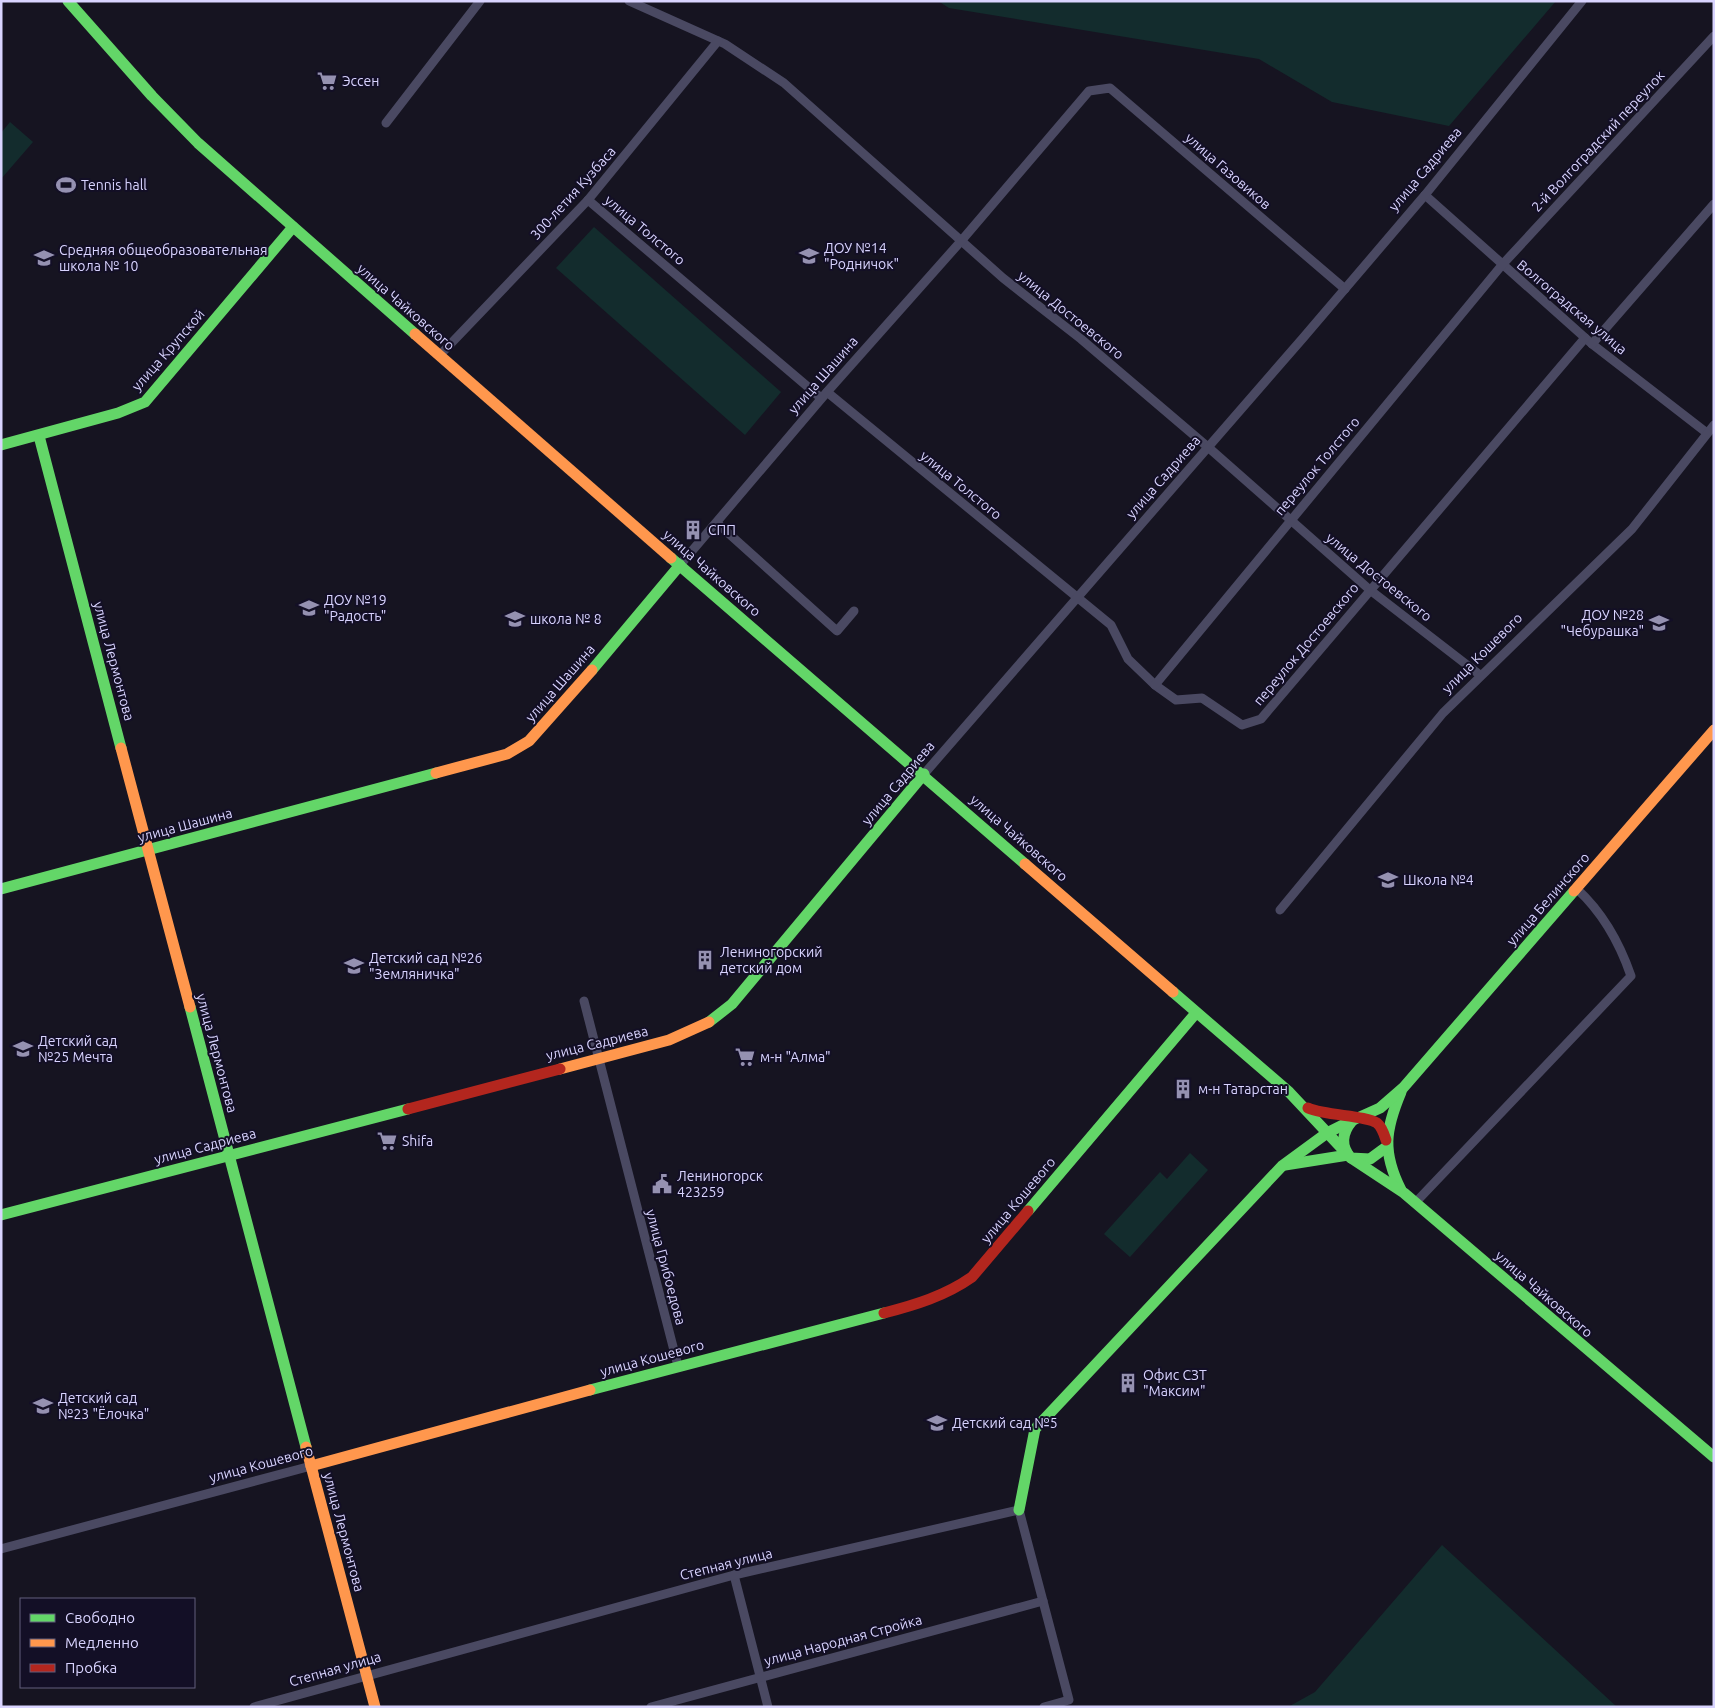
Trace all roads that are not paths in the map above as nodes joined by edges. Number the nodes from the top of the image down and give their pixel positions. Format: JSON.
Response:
{"nodes":[{"id":1,"x":68,"y":1,"type":"edge"},
{"id":2,"x":480,"y":1,"type":"edge"},
{"id":3,"x":629,"y":1,"type":"edge"},
{"id":4,"x":1582,"y":1,"type":"edge"},
{"id":5,"x":1714,"y":36,"type":"edge"},
{"id":6,"x":718,"y":41,"type":"junction"},
{"id":7,"x":1089,"y":91,"type":"joint"},
{"id":8,"x":386,"y":124,"type":"dead end"},
{"id":9,"x":1425,"y":195,"type":"junction"},
{"id":10,"x":588,"y":200,"type":"junction"},
{"id":11,"x":1714,"y":204,"type":"edge"},
{"id":12,"x":293,"y":227,"type":"junction"},
{"id":13,"x":962,"y":240,"type":"junction"},
{"id":14,"x":1502,"y":265,"type":"junction"},
{"id":15,"x":1345,"y":289,"type":"junction"},
{"id":16,"x":1588,"y":341,"type":"junction"},
{"id":17,"x":438,"y":356,"type":"junction"},
{"id":18,"x":824,"y":395,"type":"junction"},
{"id":19,"x":1714,"y":425,"type":"edge"},
{"id":20,"x":1707,"y":434,"type":"junction"},
{"id":21,"x":39,"y":436,"type":"junction"},
{"id":22,"x":1,"y":445,"type":"edge"},
{"id":23,"x":1209,"y":448,"type":"junction"},
{"id":24,"x":1290,"y":521,"type":"junction"},
{"id":25,"x":717,"y":523,"type":"junction"},
{"id":26,"x":680,"y":565,"type":"junction"},
{"id":27,"x":1370,"y":590,"type":"junction"},
{"id":28,"x":1078,"y":599,"type":"junction"},
{"id":29,"x":854,"y":611,"type":"dead end"},
{"id":30,"x":1480,"y":675,"type":"junction"},
{"id":31,"x":1155,"y":685,"type":"junction"},
{"id":32,"x":1714,"y":730,"type":"edge"},
{"id":33,"x":924,"y":774,"type":"junction"},
{"id":34,"x":148,"y":850,"type":"junction"},
{"id":35,"x":1,"y":889,"type":"edge"},
{"id":36,"x":1577,"y":889,"type":"junction"},
{"id":37,"x":1280,"y":910,"type":"dead end"},
{"id":38,"x":584,"y":1001,"type":"dead end"},
{"id":39,"x":1196,"y":1013,"type":"junction"},
{"id":40,"x":599,"y":1058,"type":"junction"},
{"id":41,"x":1403,"y":1088,"type":"junction"},
{"id":42,"x":1304,"y":1106,"type":"junction"},
{"id":43,"x":1358,"y":1118,"type":"junction"},
{"id":44,"x":1327,"y":1132,"type":"junction"},
{"id":45,"x":1385,"y":1144,"type":"junction"},
{"id":46,"x":228,"y":1155,"type":"junction"},
{"id":47,"x":1349,"y":1156,"type":"junction"},
{"id":48,"x":1282,"y":1166,"type":"junction"},
{"id":49,"x":1404,"y":1193,"type":"junction"},
{"id":50,"x":1415,"y":1203,"type":"junction"},
{"id":51,"x":1,"y":1215,"type":"edge"},
{"id":52,"x":678,"y":1366,"type":"junction"},
{"id":53,"x":1714,"y":1457,"type":"edge"},
{"id":54,"x":311,"y":1466,"type":"junction"},
{"id":55,"x":1019,"y":1510,"type":"junction"},
{"id":56,"x":2,"y":1546,"type":"edge"},
{"id":57,"x":734,"y":1575,"type":"junction"},
{"id":58,"x":1043,"y":1601,"type":"junction"},
{"id":59,"x":366,"y":1674,"type":"junction"},
{"id":60,"x":761,"y":1677,"type":"junction"},
{"id":61,"x":254,"y":1707,"type":"edge"},
{"id":62,"x":375,"y":1707,"type":"edge"},
{"id":63,"x":651,"y":1707,"type":"edge"},
{"id":64,"x":768,"y":1707,"type":"edge"},
{"id":65,"x":1044,"y":1707,"type":"edge"}],
"edges":[{"from":1,"to":12,"type":"street","name":"улица Чайковского"},
{"from":2,"to":8,"type":"street"},
{"from":3,"to":6,"type":"street","name":"улица Достоевского"},
{"from":4,"to":9,"type":"street","name":"улица Садриева"},
{"from":5,"to":14,"type":"street","name":"2-й Волгоградский переулок"},
{"from":6,"to":10,"type":"street","name":"300-летия Кузбаса"},
{"from":6,"to":13,"type":"street","name":"улица Достоевского"},
{"from":7,"to":13,"type":"street","name":"улица Шашина"},
{"from":7,"to":15,"type":"street","name":"улица Газовиков"},
{"from":9,"to":14,"type":"street","name":"Волгоградская улица"},
{"from":9,"to":15,"type":"street","name":"улица Садриева"},
{"from":10,"to":17,"type":"street","name":"300-летия Кузбаса"},
{"from":10,"to":18,"type":"street","name":"улица Толстого"},
{"from":11,"to":16,"type":"street","name":"переулок Достоевского"},
{"from":12,"to":17,"type":"street","name":"улица Чайковского"},
{"from":12,"to":21,"type":"street","name":"улица Крупской"},
{"from":13,"to":18,"type":"street","name":"улица Шашина"},
{"from":13,"to":23,"type":"street","name":"улица Достоевского"},
{"from":14,"to":16,"type":"street","name":"Волгоградская улица"},
{"from":14,"to":24,"type":"street","name":"переулок Толстого"},
{"from":15,"to":23,"type":"street","name":"улица Садриева"},
{"from":16,"to":20,"type":"street","name":"Волгоградская улица"},
{"from":16,"to":27,"type":"street","name":"переулок Достоевского"},
{"from":17,"to":26,"type":"street","name":"улица Чайковского"},
{"from":18,"to":25,"type":"street","name":"улица Шашина"},
{"from":18,"to":28,"type":"street","name":"улица Толстого"},
{"from":19,"to":20,"type":"street","name":"улица Кошевого"},
{"from":20,"to":30,"type":"street","name":"улица Кошевого"},
{"from":21,"to":22,"type":"street","name":"улица Крупской"},
{"from":21,"to":34,"type":"street","name":"улица Лермонтова"},
{"from":23,"to":24,"type":"street","name":"улица Достоевского"},
{"from":23,"to":28,"type":"street","name":"улица Садриева"},
{"from":24,"to":27,"type":"street","name":"улица Достоевского"},
{"from":24,"to":31,"type":"street","name":"переулок Толстого"},
{"from":25,"to":26,"type":"street","name":"улица Шашина"},
{"from":25,"to":29,"type":"street"},
{"from":26,"to":33,"type":"street","name":"улица Чайковского"},
{"from":26,"to":34,"type":"street","name":"улица Шашина"},
{"from":27,"to":30,"type":"street","name":"улица Достоевского"},
{"from":27,"to":31,"type":"street","name":"переулок Достоевского"},
{"from":28,"to":31,"type":"street","name":"переулок Достоевского"},
{"from":28,"to":33,"type":"street","name":"улица Садриева"},
{"from":30,"to":37,"type":"street","name":"улица Кошевого"},
{"from":32,"to":36,"type":"street","name":"улица Белинского"},
{"from":33,"to":39,"type":"street","name":"улица Чайковского"},
{"from":33,"to":40,"type":"street","name":"улица Садриева"},
{"from":34,"to":35,"type":"street","name":"улица Шашина"},
{"from":34,"to":46,"type":"street","name":"улица Лермонтова"},
{"from":36,"to":41,"type":"street","name":"улица Белинского"},
{"from":36,"to":50,"type":"street"},
{"from":38,"to":40,"type":"street","name":"улица Грибоедова"},
{"from":39,"to":42,"type":"street","name":"улица Чайковского"},
{"from":39,"to":52,"type":"street","name":"улица Кошевого"},
{"from":40,"to":46,"type":"street","name":"улица Садриева"},
{"from":40,"to":52,"type":"street","name":"улица Грибоедова"},
{"from":41,"to":43,"type":"street"},
{"from":41,"to":45,"type":"street"},
{"from":42,"to":43,"type":"street"},
{"from":42,"to":44,"type":"street","name":"улица Чайковского"},
{"from":43,"to":44,"type":"street"},
{"from":43,"to":45,"type":"street"},
{"from":43,"to":47,"type":"street"},
{"from":44,"to":47,"type":"street","name":"улица Чайковского"},
{"from":44,"to":48,"type":"street"},
{"from":45,"to":47,"type":"street"},
{"from":45,"to":49,"type":"street"},
{"from":46,"to":51,"type":"street","name":"улица Садриева"},
{"from":46,"to":54,"type":"street","name":"улица Лермонтова"},
{"from":47,"to":48,"type":"street"},
{"from":47,"to":49,"type":"street","name":"улица Чайковского"},
{"from":48,"to":55,"type":"street"},
{"from":49,"to":50,"type":"street","name":"улица Чайковского"},
{"from":50,"to":53,"type":"street","name":"улица Чайковского"},
{"from":52,"to":54,"type":"street","name":"улица Кошевого"},
{"from":54,"to":56,"type":"street","name":"улица Кошевого"},
{"from":54,"to":59,"type":"street","name":"улица Лермонтова"},
{"from":55,"to":57,"type":"street","name":"Степная улица"},
{"from":55,"to":58,"type":"street"},
{"from":57,"to":59,"type":"street","name":"Степная улица"},
{"from":57,"to":60,"type":"street"},
{"from":58,"to":60,"type":"street","name":"улица Народная Стройка"},
{"from":58,"to":65,"type":"street"},
{"from":59,"to":61,"type":"street","name":"Степная улица"},
{"from":59,"to":62,"type":"street","name":"улица Лермонтова"},
{"from":60,"to":63,"type":"street","name":"улица Народная Стройка"},
{"from":60,"to":64,"type":"street"}]}
